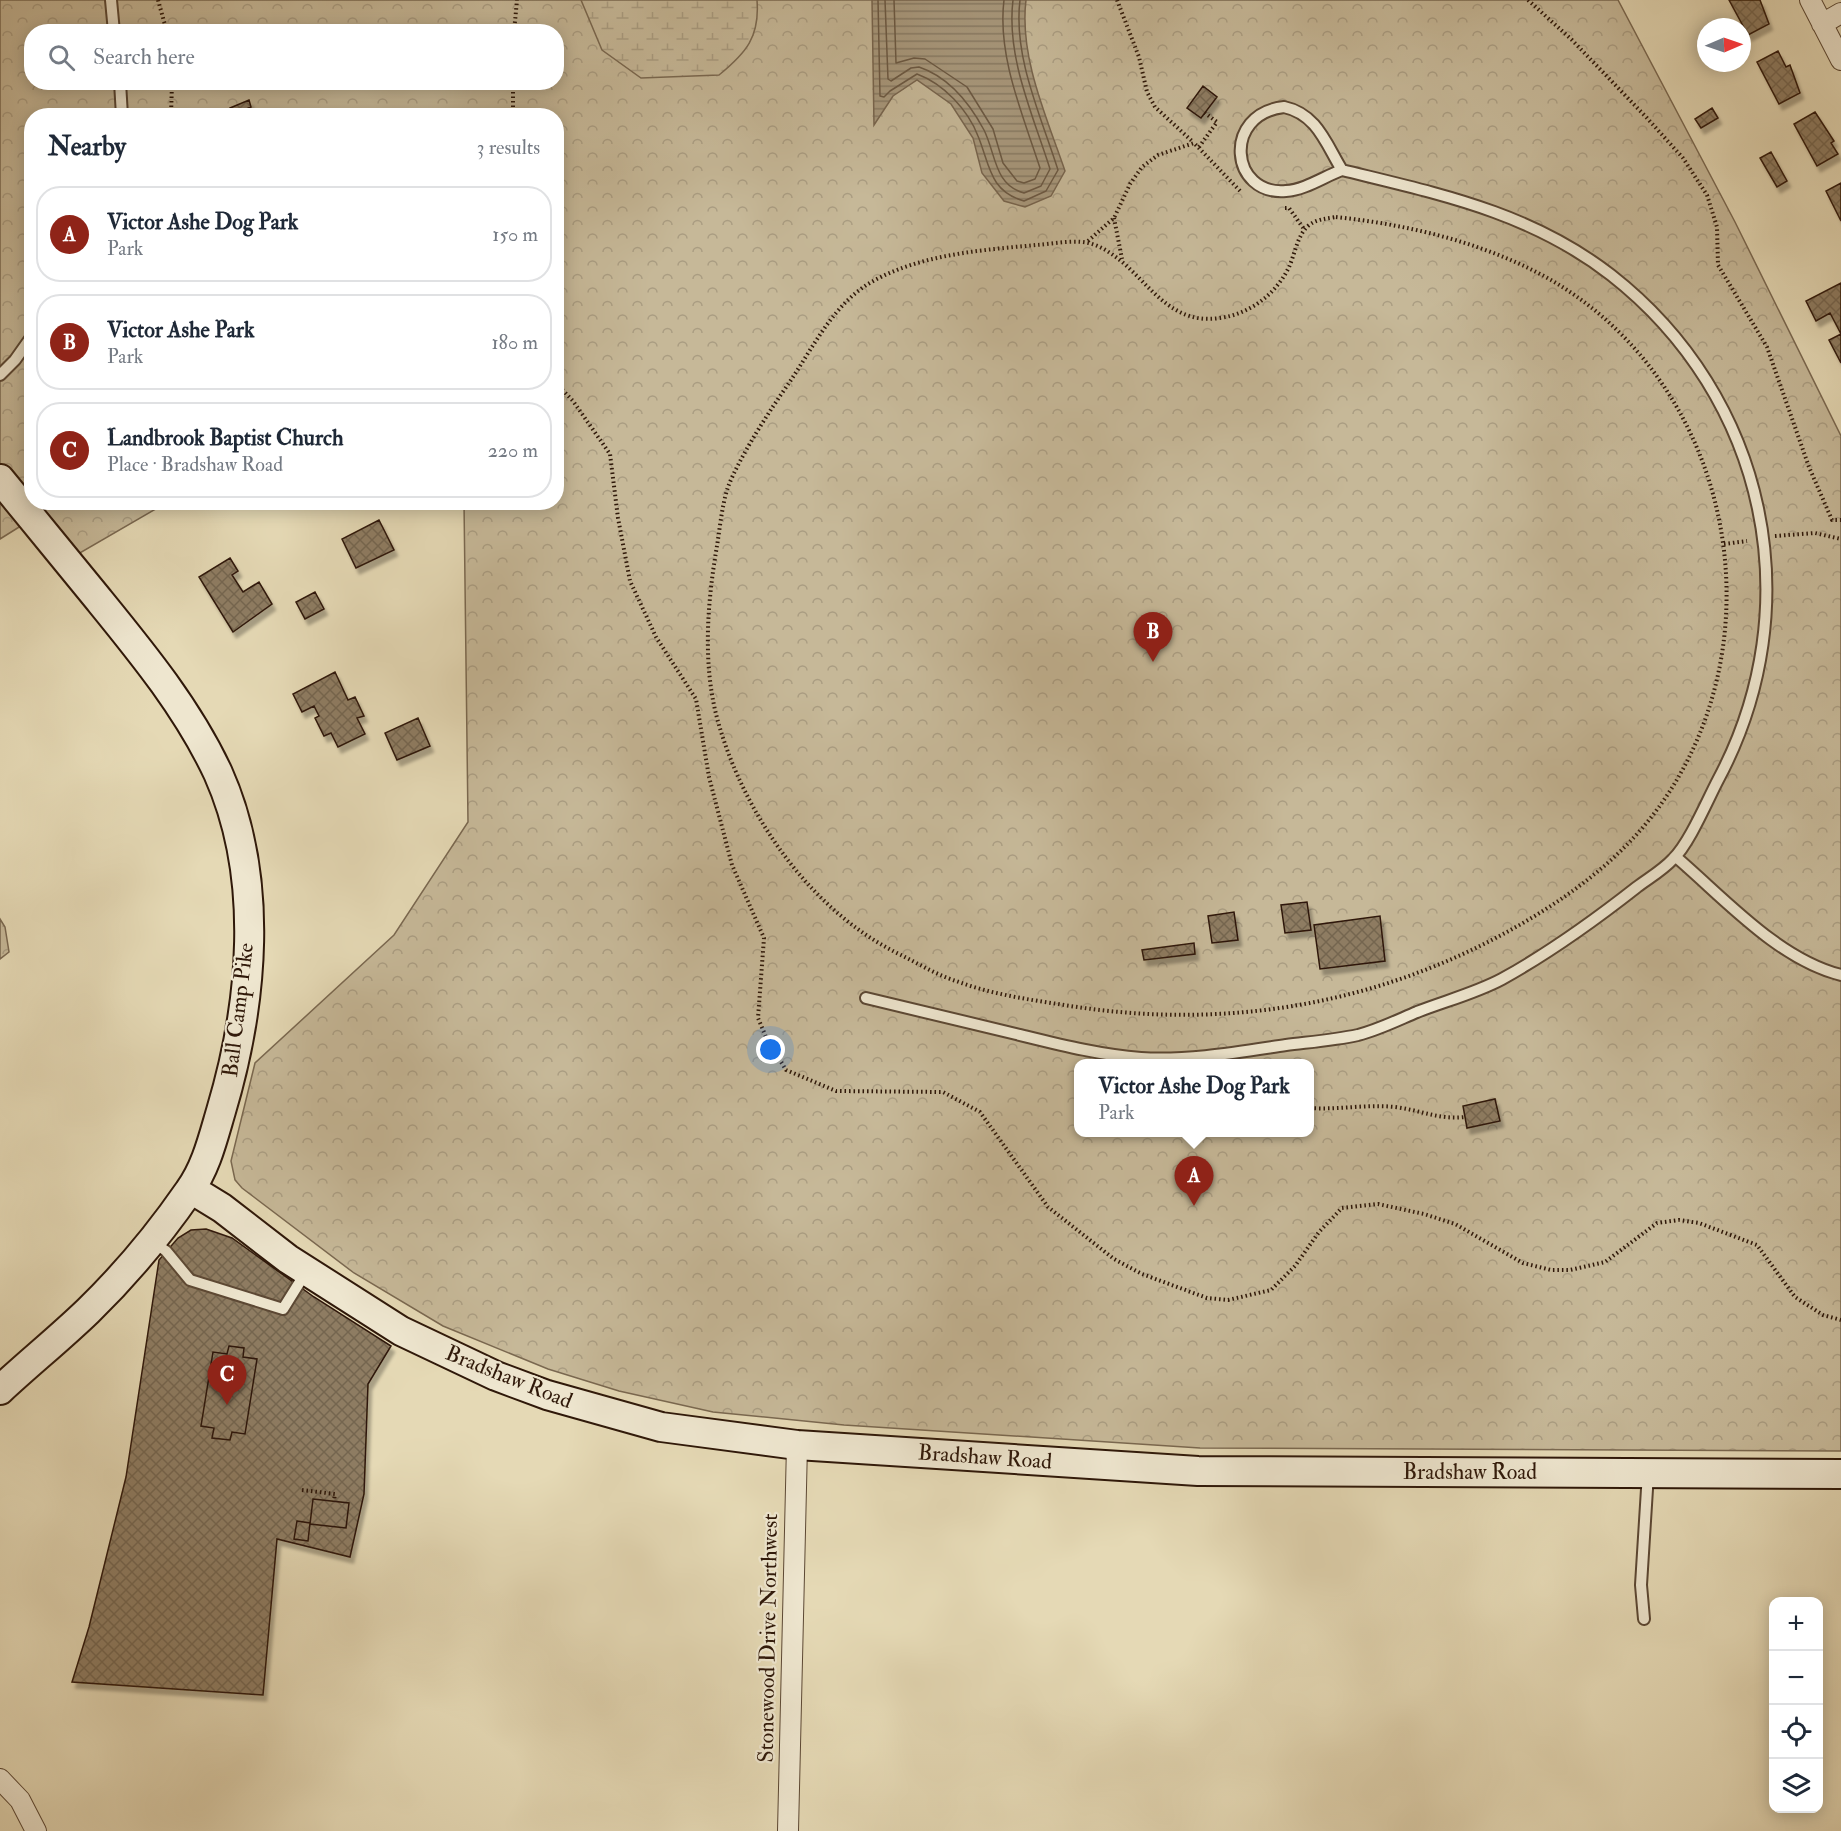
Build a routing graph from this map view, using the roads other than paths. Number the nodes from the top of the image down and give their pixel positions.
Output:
1 (111, 0) edge
2 (1810, 0) edge
3 (1841, 14) edge
4 (113, 24) edge
5 (1822, 24) junction
6 (1841, 60) edge
7 (120, 90) edge
8 (122, 108) edge
9 (1342, 170) junction
10 (24, 347) edge
11 (0, 375) edge
12 (0, 479) edge
13 (24, 508) edge
14 (25, 510) edge
15 (1676, 857) junction
16 (1841, 975) edge
17 (866, 998) dead end
18 (191, 1189) junction
19 (150, 1240) junction
20 (306, 1271) junction
21 (0, 1390) edge
22 (797, 1445) junction
23 (1648, 1473) junction
24 (1841, 1474) edge
25 (1644, 1619) dead end
26 (0, 1779) edge
27 (36, 1831) edge
28 (788, 1831) edge

1 - 4 lane
2 - 5 street
3 - 5 street
5 - 6 street
7 - 8 lane
9 - 9 lane
9 - 15 lane
10 - 11 lane
12 - 13 street, Ball Camp Pike
14 - 18 street, Ball Camp Pike
15 - 16 lane
15 - 17 lane
18 - 19 street, Ball Camp Pike
18 - 20 street, Bradshaw Road
19 - 20 lane
19 - 21 street, Ball Camp Pike
20 - 22 street, Bradshaw Road
22 - 23 street, Bradshaw Road
22 - 28 street, Stonewood Drive Northwest
23 - 24 street, Bradshaw Road
23 - 25 lane
26 - 27 street

